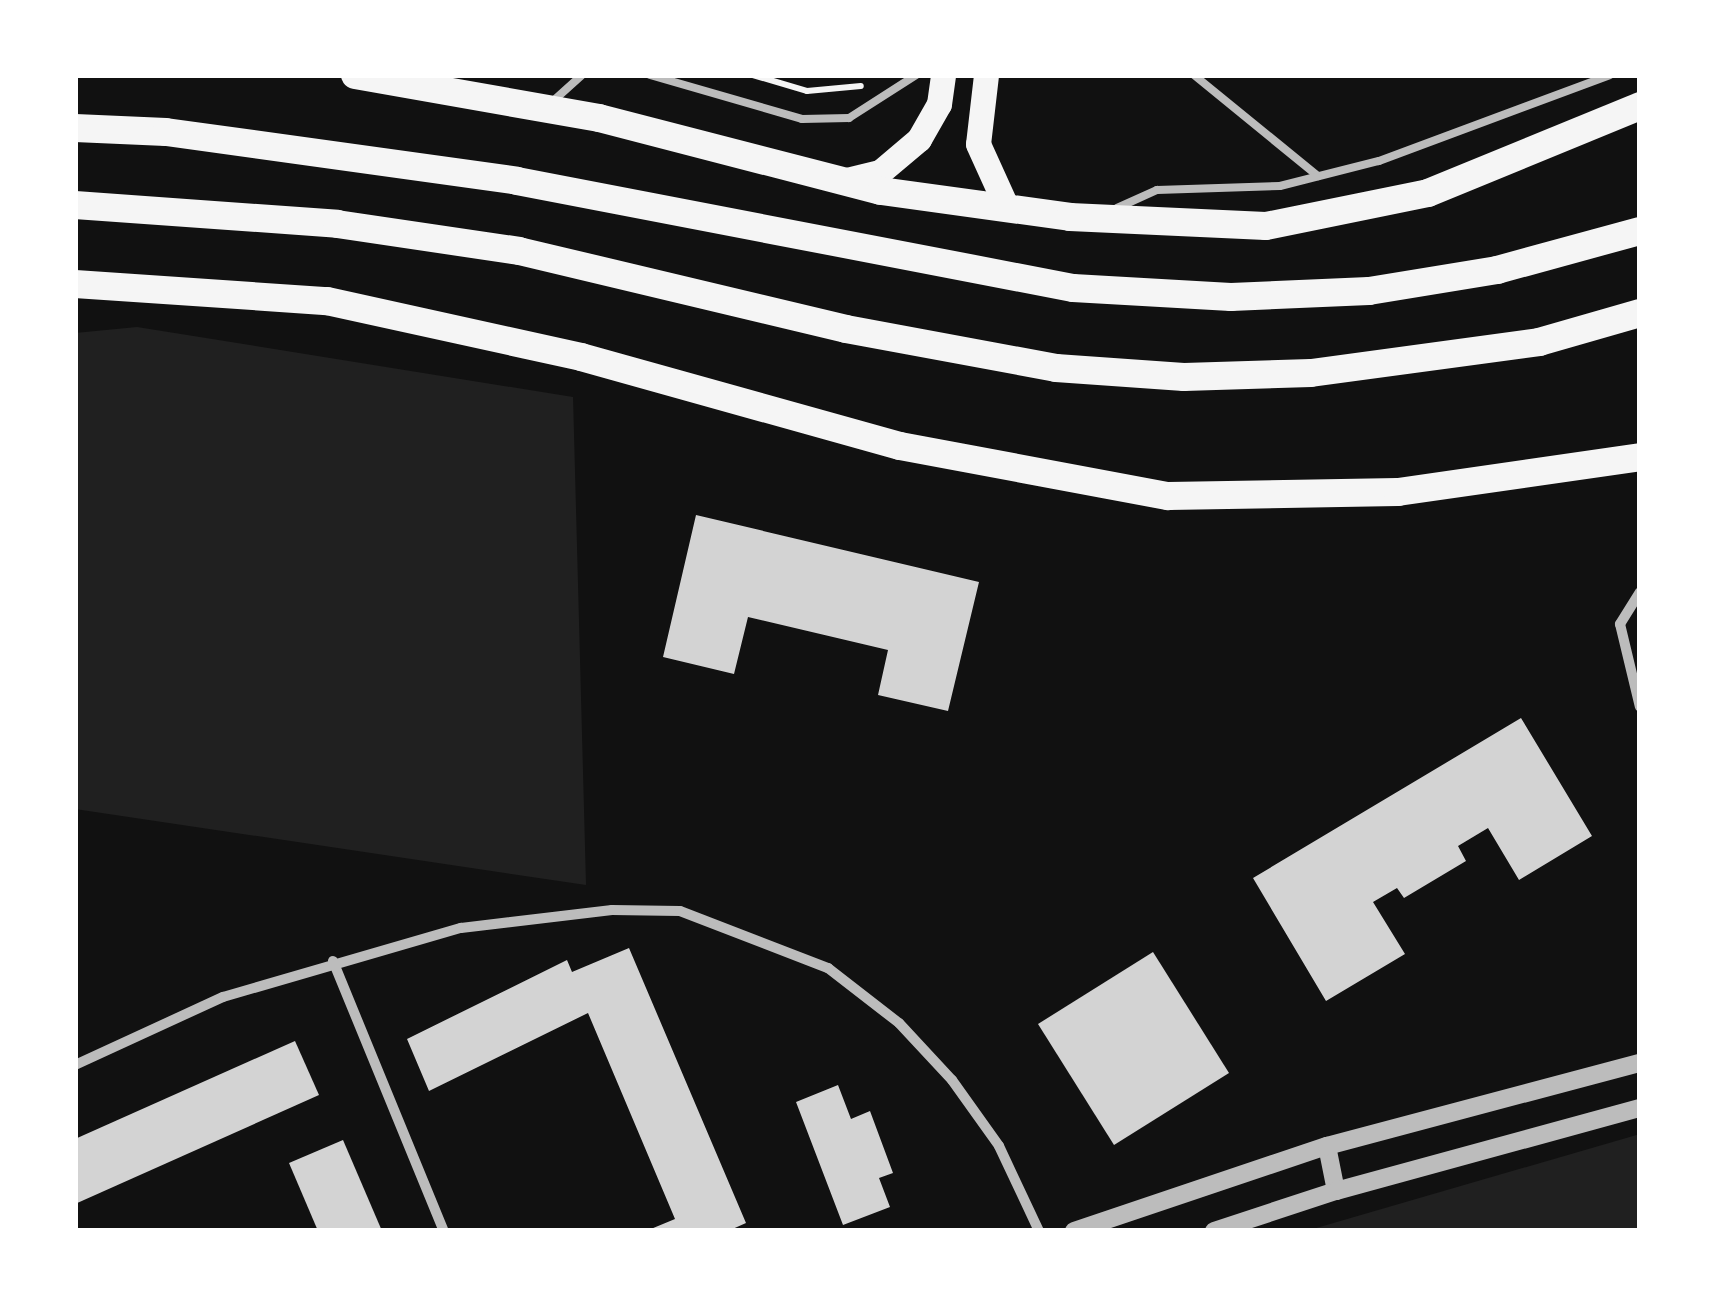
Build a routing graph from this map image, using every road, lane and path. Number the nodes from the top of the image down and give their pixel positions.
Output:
1 (355, 75) edge
2 (582, 75) edge
3 (650, 75) edge
4 (753, 75) edge
5 (916, 75) edge
6 (943, 75) edge
7 (986, 75) edge
8 (1194, 75) edge
9 (1610, 75) edge
10 (869, 81) dead end
11 (1640, 106) edge
12 (545, 108) junction
13 (1640, 118) edge
14 (75, 128) edge
15 (1589, 131) junction
16 (1318, 176) junction
17 (843, 181) junction
18 (75, 204) edge
19 (1007, 208) junction
20 (1094, 218) junction
21 (1640, 232) edge
22 (75, 284) edge
23 (1640, 313) edge
24 (1640, 457) edge
25 (1640, 592) edge
26 (1640, 707) edge
27 (333, 961) junction
28 (1640, 1063) edge
29 (75, 1065) edge
30 (1640, 1108) edge
31 (1327, 1146) junction
32 (1336, 1190) junction
33 (444, 1231) edge
34 (1038, 1231) edge
35 (1074, 1231) edge
36 (1214, 1231) edge

1 - 12 highway
2 - 12 lane
3 - 5 lane
4 - 10 path
6 - 17 main road
7 - 19 main road
8 - 16 lane
9 - 16 lane
11 - 15 highway
12 - 17 highway
13 - 15 highway
14 - 21 highway
15 - 20 highway
16 - 20 lane
17 - 19 highway
18 - 23 highway
19 - 20 highway
22 - 24 highway
25 - 26 street
27 - 29 street
27 - 33 street
27 - 34 street
28 - 31 street
30 - 32 street
31 - 32 street
31 - 35 street
32 - 36 street

